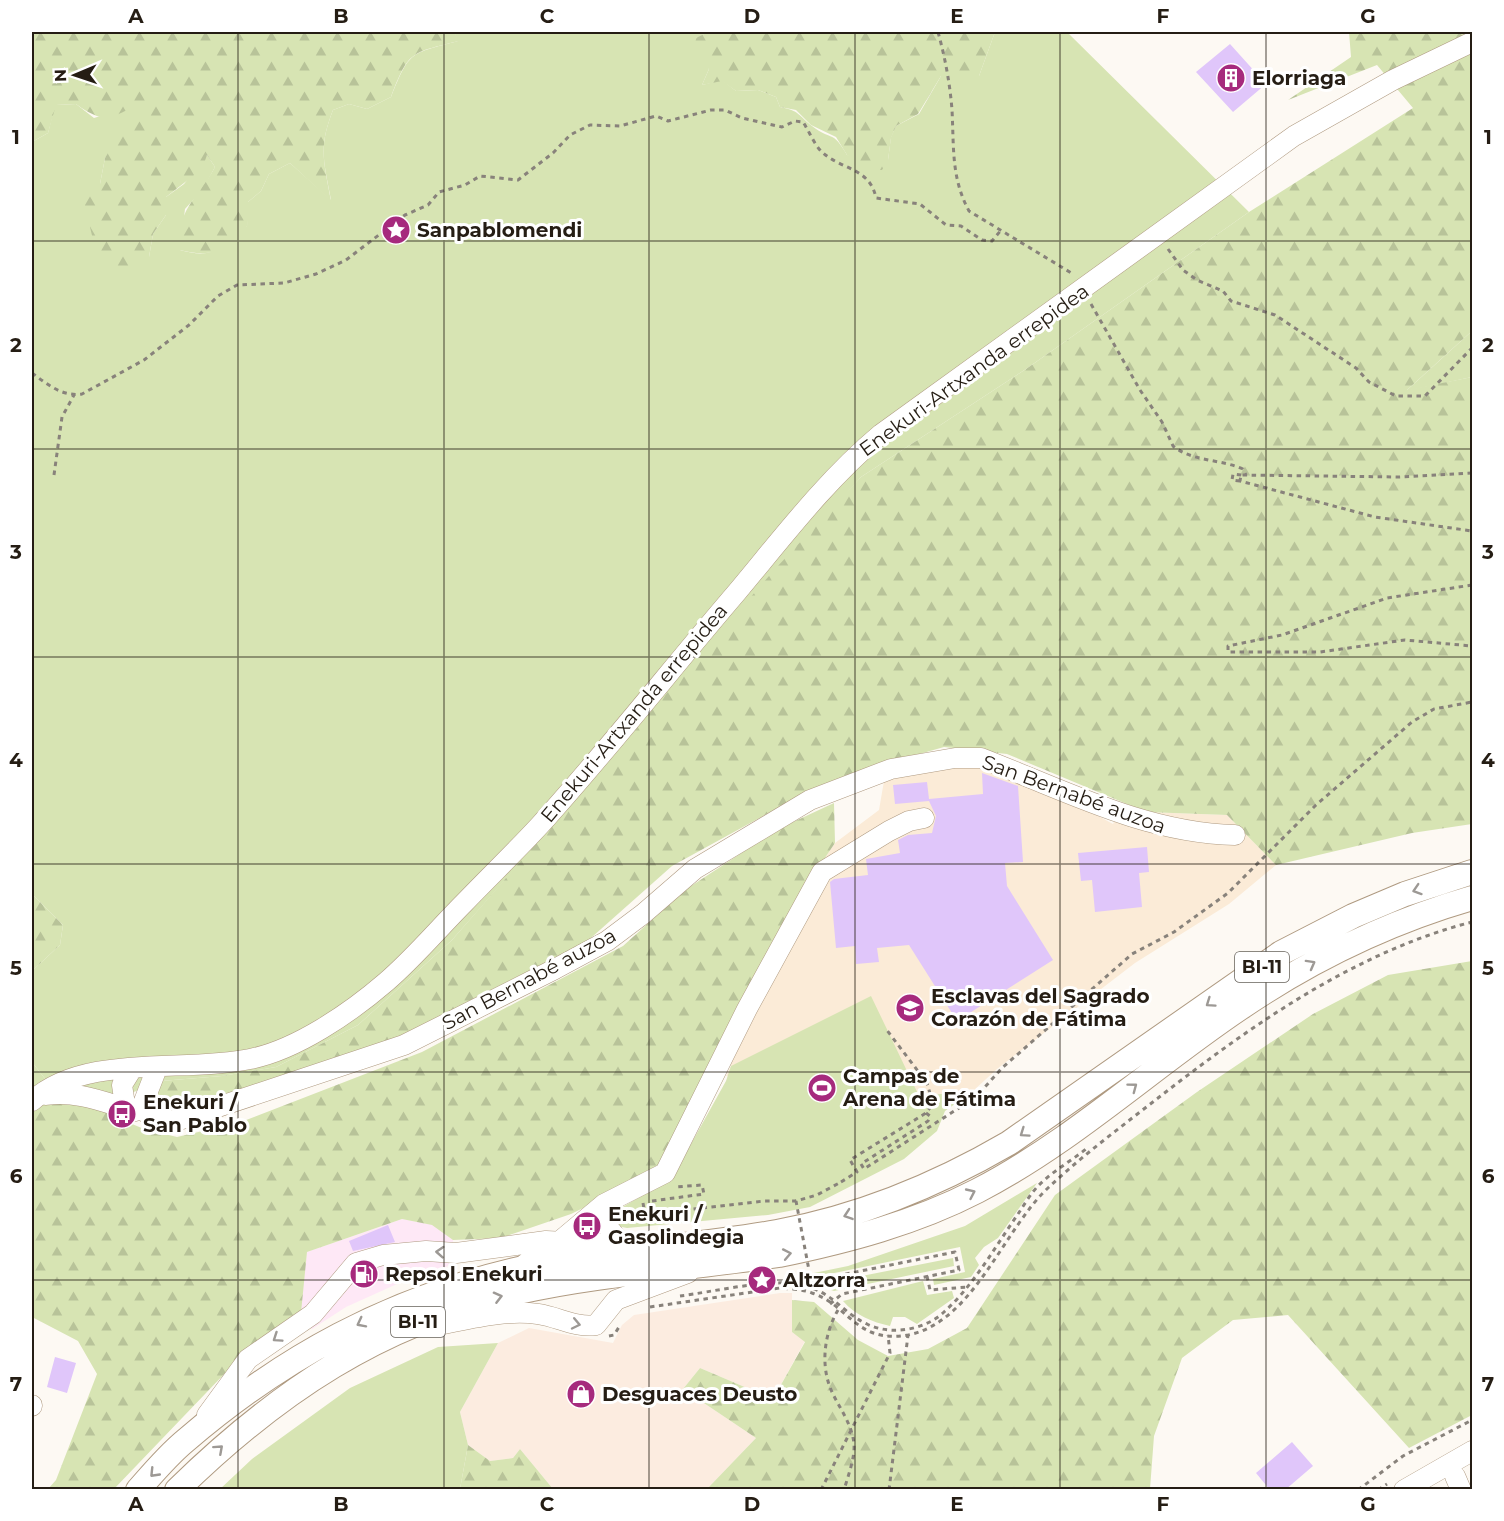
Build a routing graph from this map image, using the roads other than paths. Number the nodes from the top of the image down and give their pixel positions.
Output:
1 (1473, 42) edge
2 (924, 818) dead end
3 (1235, 835) dead end
4 (1473, 872) edge
5 (1473, 898) edge
6 (157, 1068) junction
7 (132, 1069) junction
8 (34, 1099) edge
9 (137, 1102) junction
10 (604, 1204) junction
11 (560, 1241) junction
12 (630, 1248) junction
13 (708, 1266) junction
14 (516, 1270) junction
15 (394, 1332) junction
16 (184, 1442) junction
17 (1473, 1450) edge
18 (138, 1490) edge
19 (177, 1490) edge
20 (1404, 1490) edge

1 - 6 street, Enekuri-Artxanda errepidea
2 - 10 street
3 - 9 street, San Bernabé auzoa
4 -> 12 main road, BI-11
13 -> 5 main road, BI-11
6 - 7 street, Enekuri-Artxanda errepidea
6 - 9 street
7 - 8 street, Enekuri-Artxanda errepidea
7 - 9 street
8 - 9 street, San Bernabé auzoa
10 - 11 street
10 - 12 street
11 - 12 street
11 - 14 street
11 -> 16 street
12 - 14 main road, BI-11
15 -> 13 main road, BI-11
15 -> 13 street
14 -> 16 main road, BI-11
19 -> 15 main road, BI-11
16 -> 18 main road, BI-11
17 - 20 street

